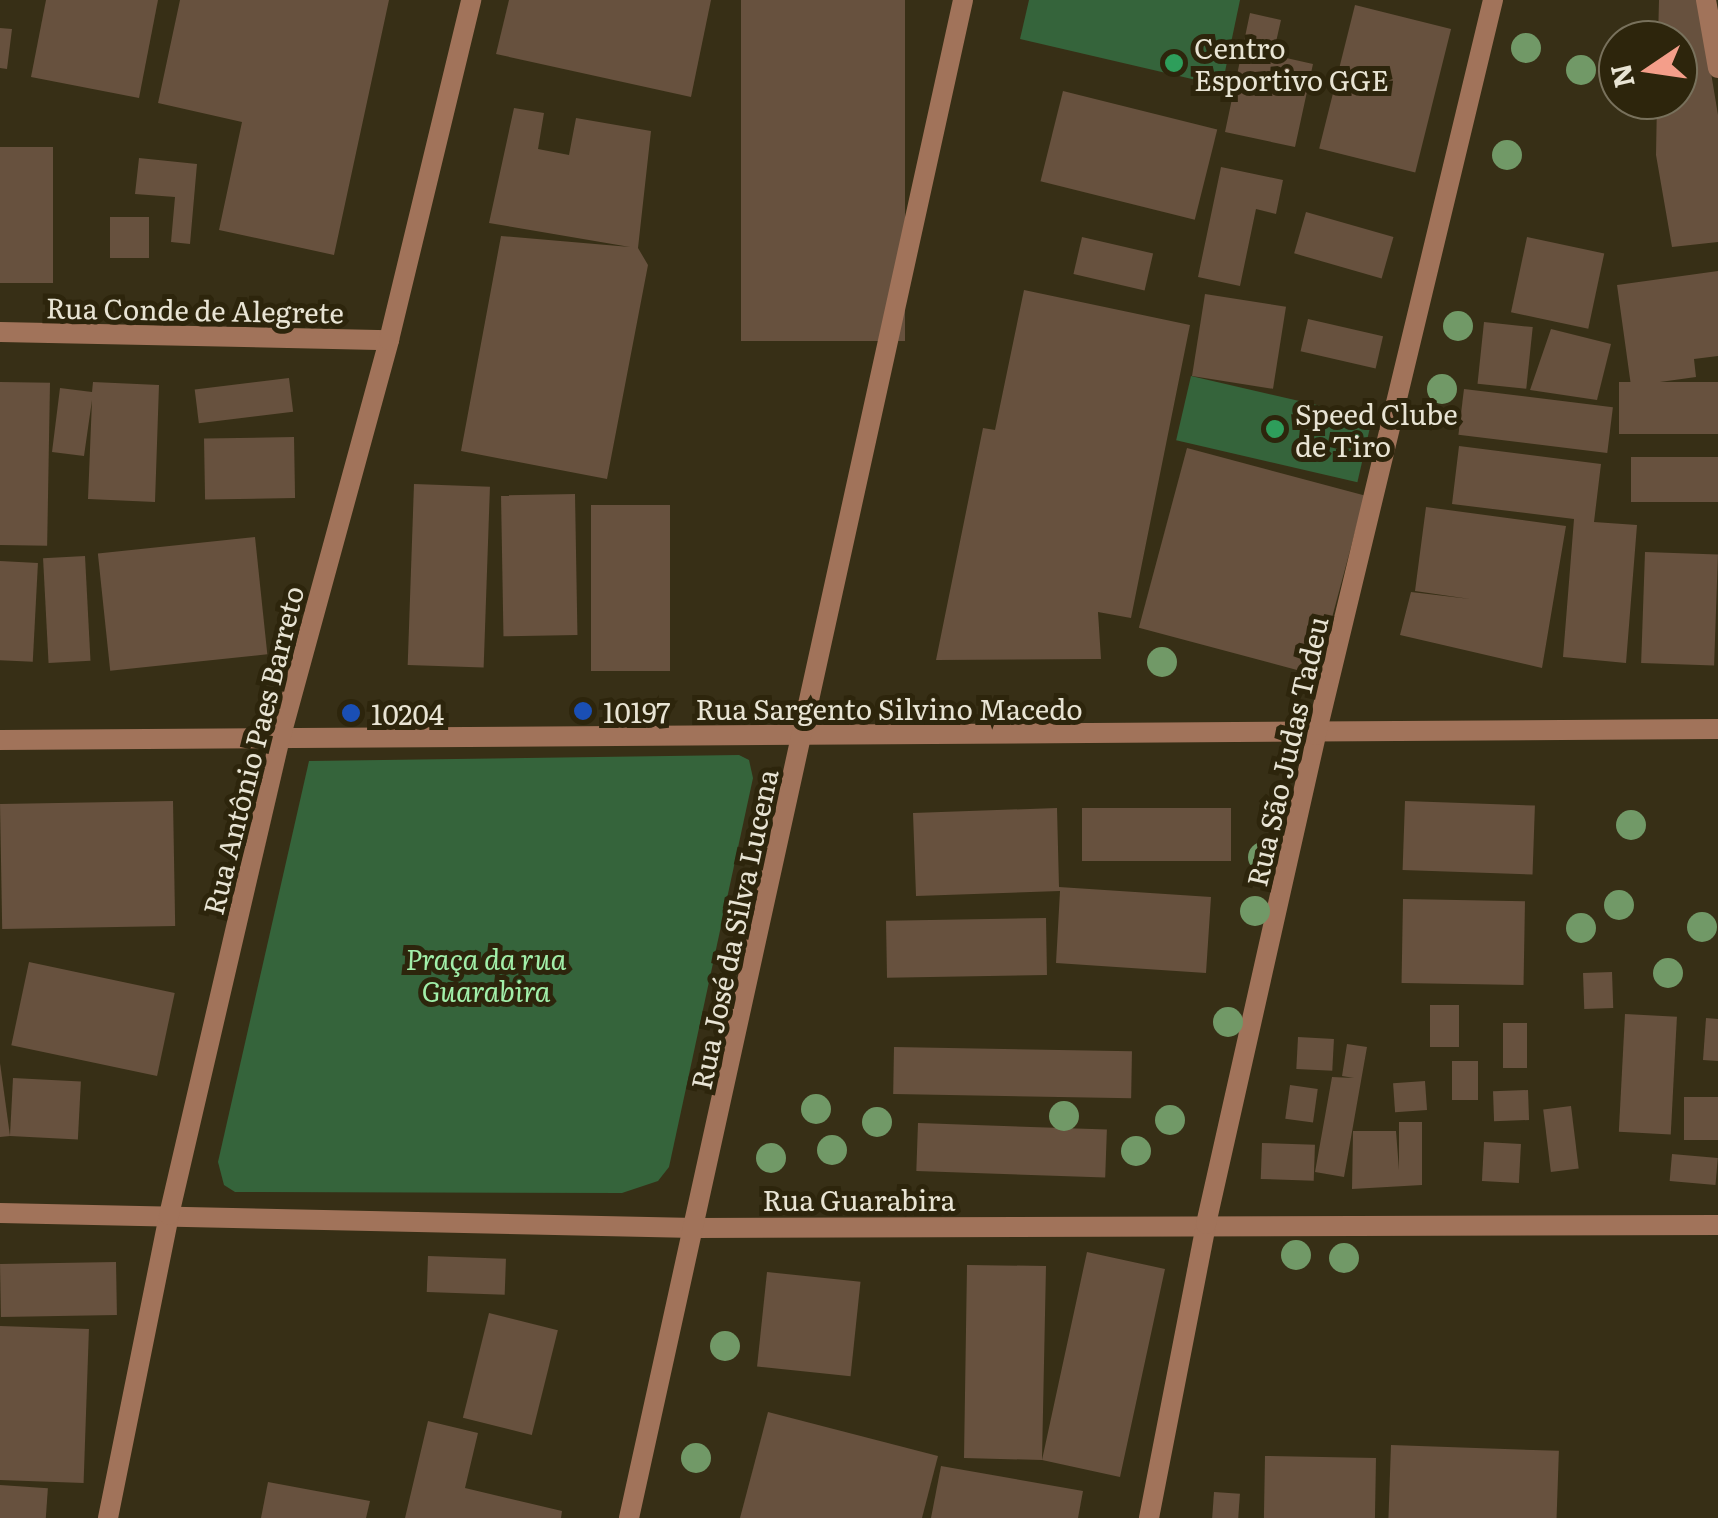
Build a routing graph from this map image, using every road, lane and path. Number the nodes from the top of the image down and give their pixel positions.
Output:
1 (471, 0) edge
2 (963, 0) edge
3 (1493, 0) edge
4 (1706, 0) edge
5 (1718, 68) edge
6 (0, 332) edge
7 (389, 340) junction
8 (1718, 729) edge
9 (804, 735) junction
10 (1316, 735) junction
11 (280, 739) junction
12 (0, 740) edge
13 (0, 1214) edge
14 (169, 1214) junction
15 (1206, 1224) junction
16 (1718, 1225) edge
17 (695, 1228) junction
18 (108, 1518) edge
19 (629, 1518) edge
20 (1148, 1518) edge

1 - 7 street, Rua Antônio Paes Barreto
2 - 9 street, Rua José da Silva Lucena
3 - 10 street, Rua São Judas Tadeu
4 - 5 street
6 - 7 street, Rua Conde de Alegrete
7 - 11 street, Rua Antônio Paes Barreto
8 - 10 street, Rua Sargento Silvino Macedo
9 - 10 street, Rua Sargento Silvino Macedo
9 - 11 street, Rua Sargento Silvino Macedo
9 - 17 street, Rua José da Silva Lucena
10 - 15 street, Rua São Judas Tadeu
11 - 12 street, Rua Sargento Silvino Macedo
11 - 14 street, Rua Antônio Paes Barreto
13 - 14 street, Rua Guarabira
14 - 17 street, Rua Guarabira
14 - 18 street, Rua Antônio Paes Barreto
15 - 16 street, Rua Guarabira
15 - 17 street, Rua Guarabira
15 - 20 street, Rua São Judas Tadeu
17 - 19 street, Rua José da Silva Lucena

